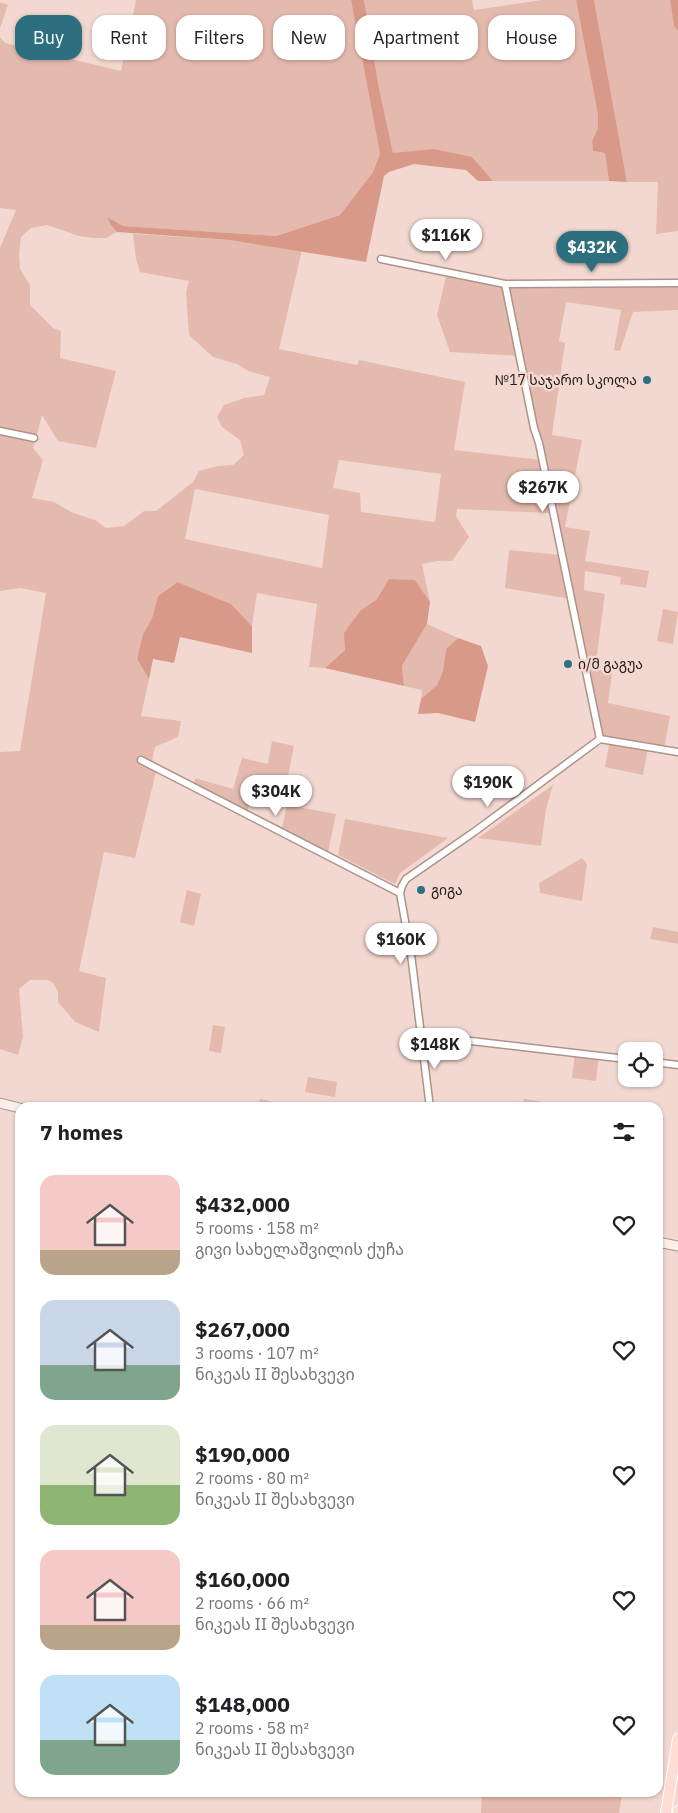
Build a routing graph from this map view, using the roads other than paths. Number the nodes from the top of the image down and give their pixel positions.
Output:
1 (381, 259) dead end
2 (678, 283) edge
3 (505, 284) junction
4 (0, 430) edge
5 (34, 438) dead end
6 (600, 738) junction
7 (678, 752) edge
8 (142, 760) dead end
9 (400, 893) junction
10 (420, 1035) junction
11 (618, 1058) edge
12 (663, 1063) edge
13 (678, 1065) edge
14 (429, 1102) edge
15 (0, 1104) edge
16 (15, 1107) edge
17 (663, 1243) edge
18 (678, 1246) edge
19 (678, 1739) edge
20 (666, 1813) edge

1 - 3 street
2 - 3 street
3 - 6 street
4 - 5 street
6 - 7 street
6 - 9 street
8 - 9 street
9 - 10 street
10 - 11 street
10 - 14 street
12 - 13 street
15 - 16 main road
17 - 18 main road
19 - 20 main road

